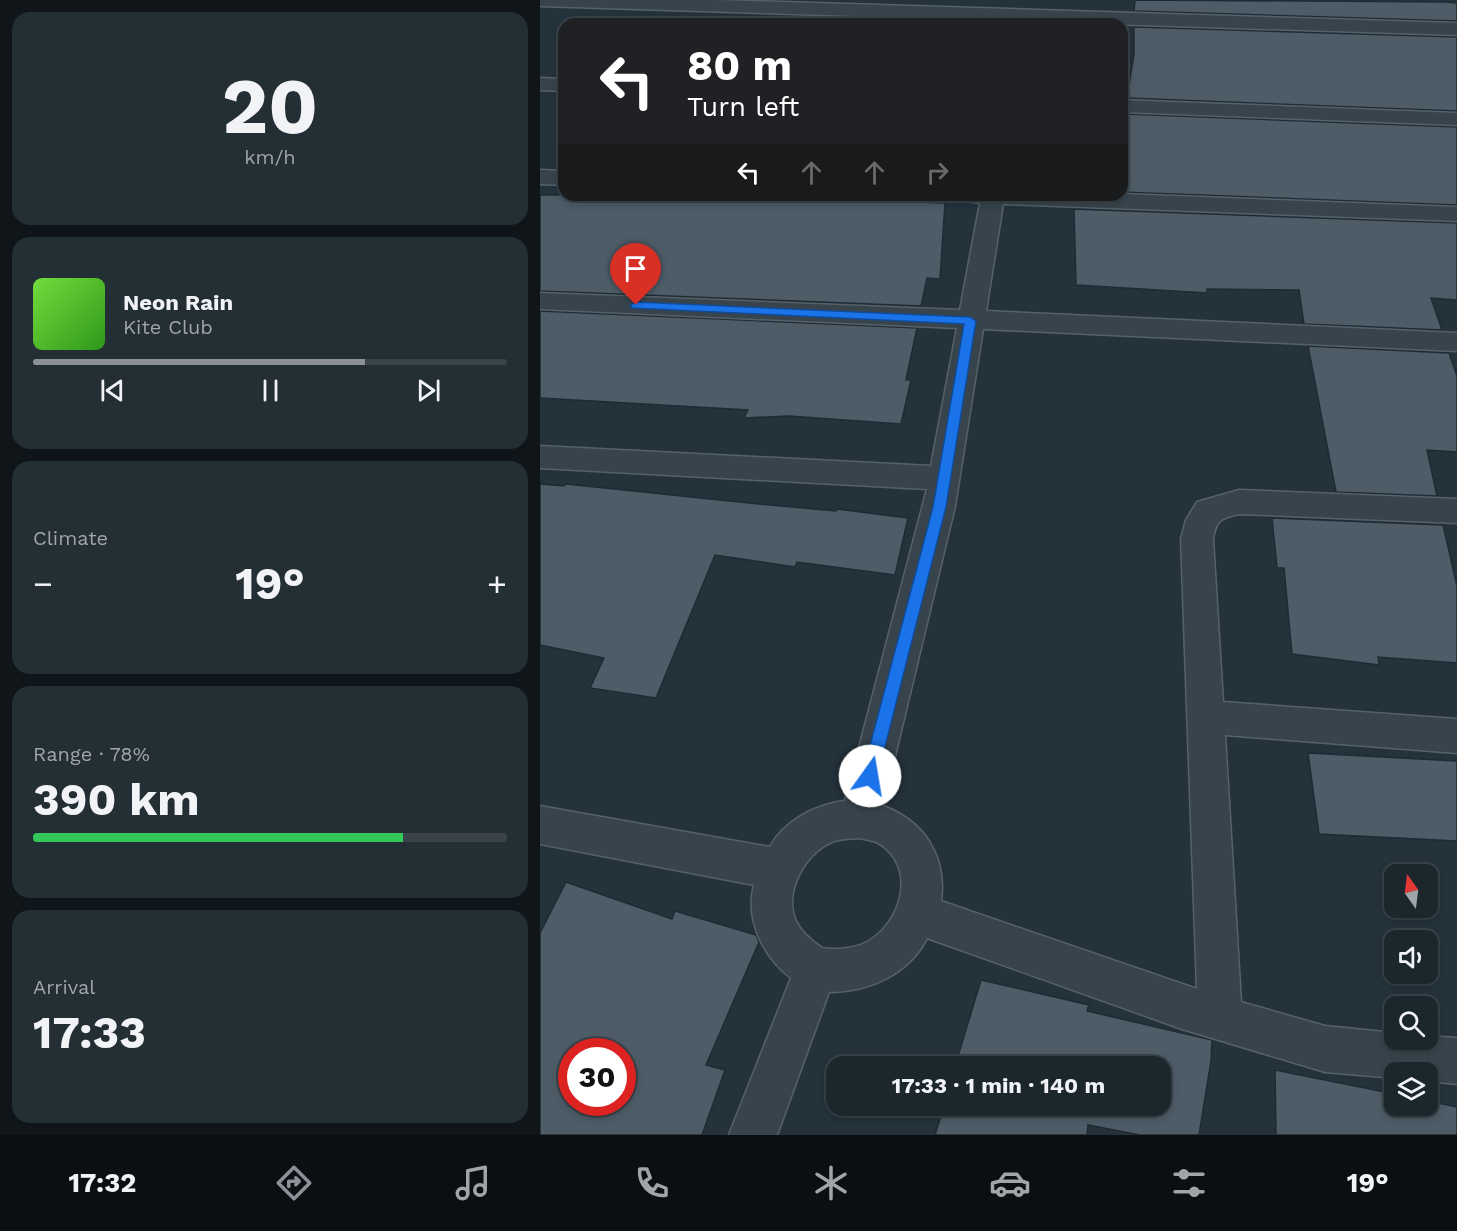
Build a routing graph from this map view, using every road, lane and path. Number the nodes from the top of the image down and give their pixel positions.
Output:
1 (540, 0) edge
2 (988, 18) edge
3 (1128, 22) edge
4 (1457, 29) edge
5 (540, 84) edge
6 (558, 85) edge
7 (1128, 106) edge
8 (1457, 119) edge
9 (540, 177) edge
10 (558, 178) edge
11 (983, 201) edge
12 (1128, 201) edge
13 (1457, 214) edge
14 (540, 301) edge
15 (970, 321) junction
16 (1457, 342) edge
17 (540, 457) edge
18 (944, 478) junction
19 (1457, 511) edge
20 (1206, 717) junction
21 (1457, 736) edge
22 (860, 819) junction
23 (540, 825) edge
24 (778, 869) junction
25 (919, 914) junction
26 (816, 969) junction
27 (1220, 1018) junction
28 (1457, 1061) edge
29 (753, 1135) edge

1 - 2 street
3 - 4 street
5 - 6 street
7 - 8 street
9 - 10 street
11 - 15 street
12 - 13 street
14 - 15 street
15 - 16 street
15 - 18 street
17 - 18 street
18 - 22 street
19 - 20 street
20 - 21 street
20 - 27 street
22 - 24 street
22 - 25 street
23 - 24 street
24 - 26 street
25 - 26 street
25 - 27 street
26 - 29 street
27 - 28 street

